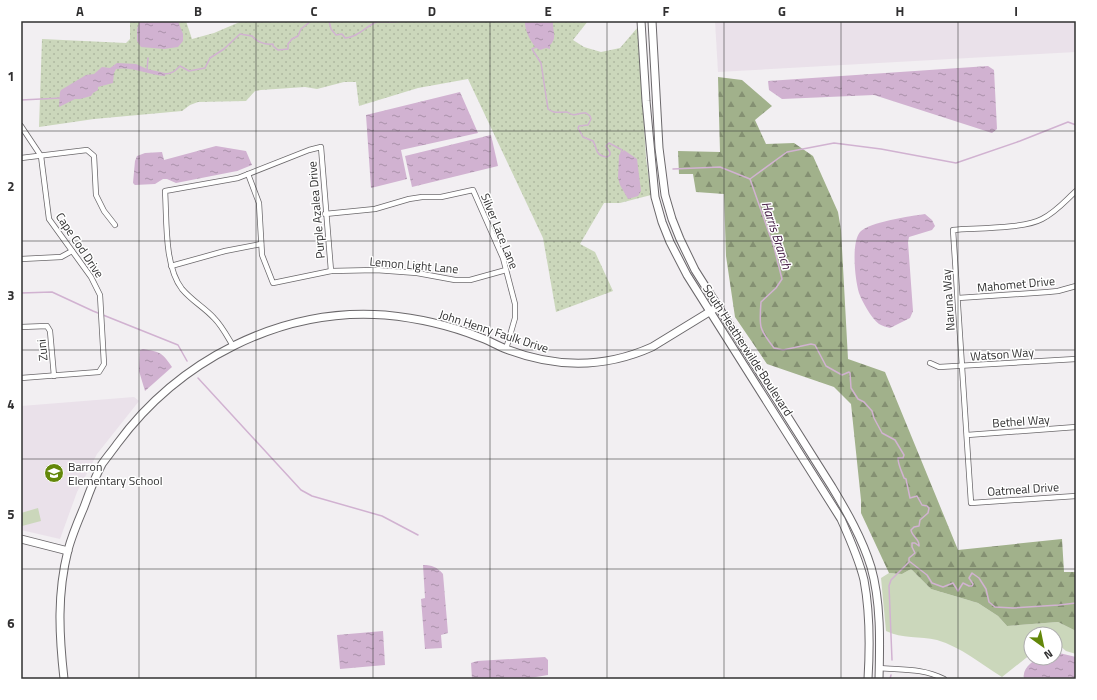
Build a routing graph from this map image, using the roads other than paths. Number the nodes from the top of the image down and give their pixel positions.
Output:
1 (641, 21) edge
2 (652, 21) edge
3 (646, 101) junction
4 (657, 101) junction
5 (21, 126) edge
6 (41, 156) junction
7 (21, 158) edge
8 (248, 174) junction
9 (1076, 191) edge
10 (326, 214) junction
11 (115, 225) dead end
12 (261, 244) junction
13 (72, 251) junction
14 (21, 259) edge
15 (171, 266) junction
16 (506, 270) junction
17 (331, 271) junction
18 (1076, 286) edge
19 (958, 298) junction
20 (719, 306) junction
21 (710, 312) junction
22 (21, 327) edge
23 (233, 346) junction
24 (506, 349) junction
25 (1076, 359) edge
26 (930, 363) dead end
27 (962, 366) junction
28 (54, 376) junction
29 (21, 378) edge
30 (1076, 427) edge
31 (967, 435) junction
32 (832, 487) junction
33 (825, 492) junction
34 (1076, 496) edge
35 (971, 503) joint
36 (21, 539) edge
37 (68, 551) junction
38 (879, 668) junction
39 (938, 678) edge
40 (64, 679) edge
41 (868, 679) edge
42 (879, 679) edge
43 (944, 679) edge

1 - 3 main road, South Heatherwilde Boulevard
2 - 4 main road, South Heatherwilde Boulevard
3 - 4 main road
3 - 21 main road, South Heatherwilde Boulevard
4 - 20 main road, South Heatherwilde Boulevard
5 - 6 street, Cape Cod Drive
6 - 7 street
6 - 11 street
6 - 13 street, Cape Cod Drive
8 - 10 street, Purple Azalea Drive
8 - 12 street
8 - 15 street
9 - 19 street, Naruna Way
10 - 16 street, Silver Lace Lane
10 - 17 street, Purple Azalea Drive
12 - 15 street
12 - 17 street, Lemon Light Lane
13 - 14 street
13 - 28 street, Cape Cod Drive
15 - 23 street
16 - 17 street, Lemon Light Lane
16 - 24 street, Silver Lace Lane
18 - 19 street, Mahomet Drive
19 - 27 street, Naruna Way
20 - 21 main road, John Henry Faulk Drive
20 - 32 main road, South Heatherwilde Boulevard
21 - 24 main road, John Henry Faulk Drive
21 - 33 main road, South Heatherwilde Boulevard
22 - 28 street, Zuni
23 - 24 main road, John Henry Faulk Drive
23 - 37 main road, John Henry Faulk Drive
25 - 27 street, Watson Way
26 - 27 street, Watson Way
27 - 31 street, Naruna Way
28 - 29 street, Cape Cod Drive
30 - 31 street, Bethel Way
31 - 35 street, Naruna Way
32 - 33 main road
32 - 38 main road, South Heatherwilde Boulevard
33 - 41 main road, South Heatherwilde Boulevard
34 - 35 street, Oatmeal Drive
36 - 37 main road
37 - 40 main road, John Henry Faulk Drive
38 - 39 street
38 - 42 main road, South Heatherwilde Boulevard
39 - 43 street

